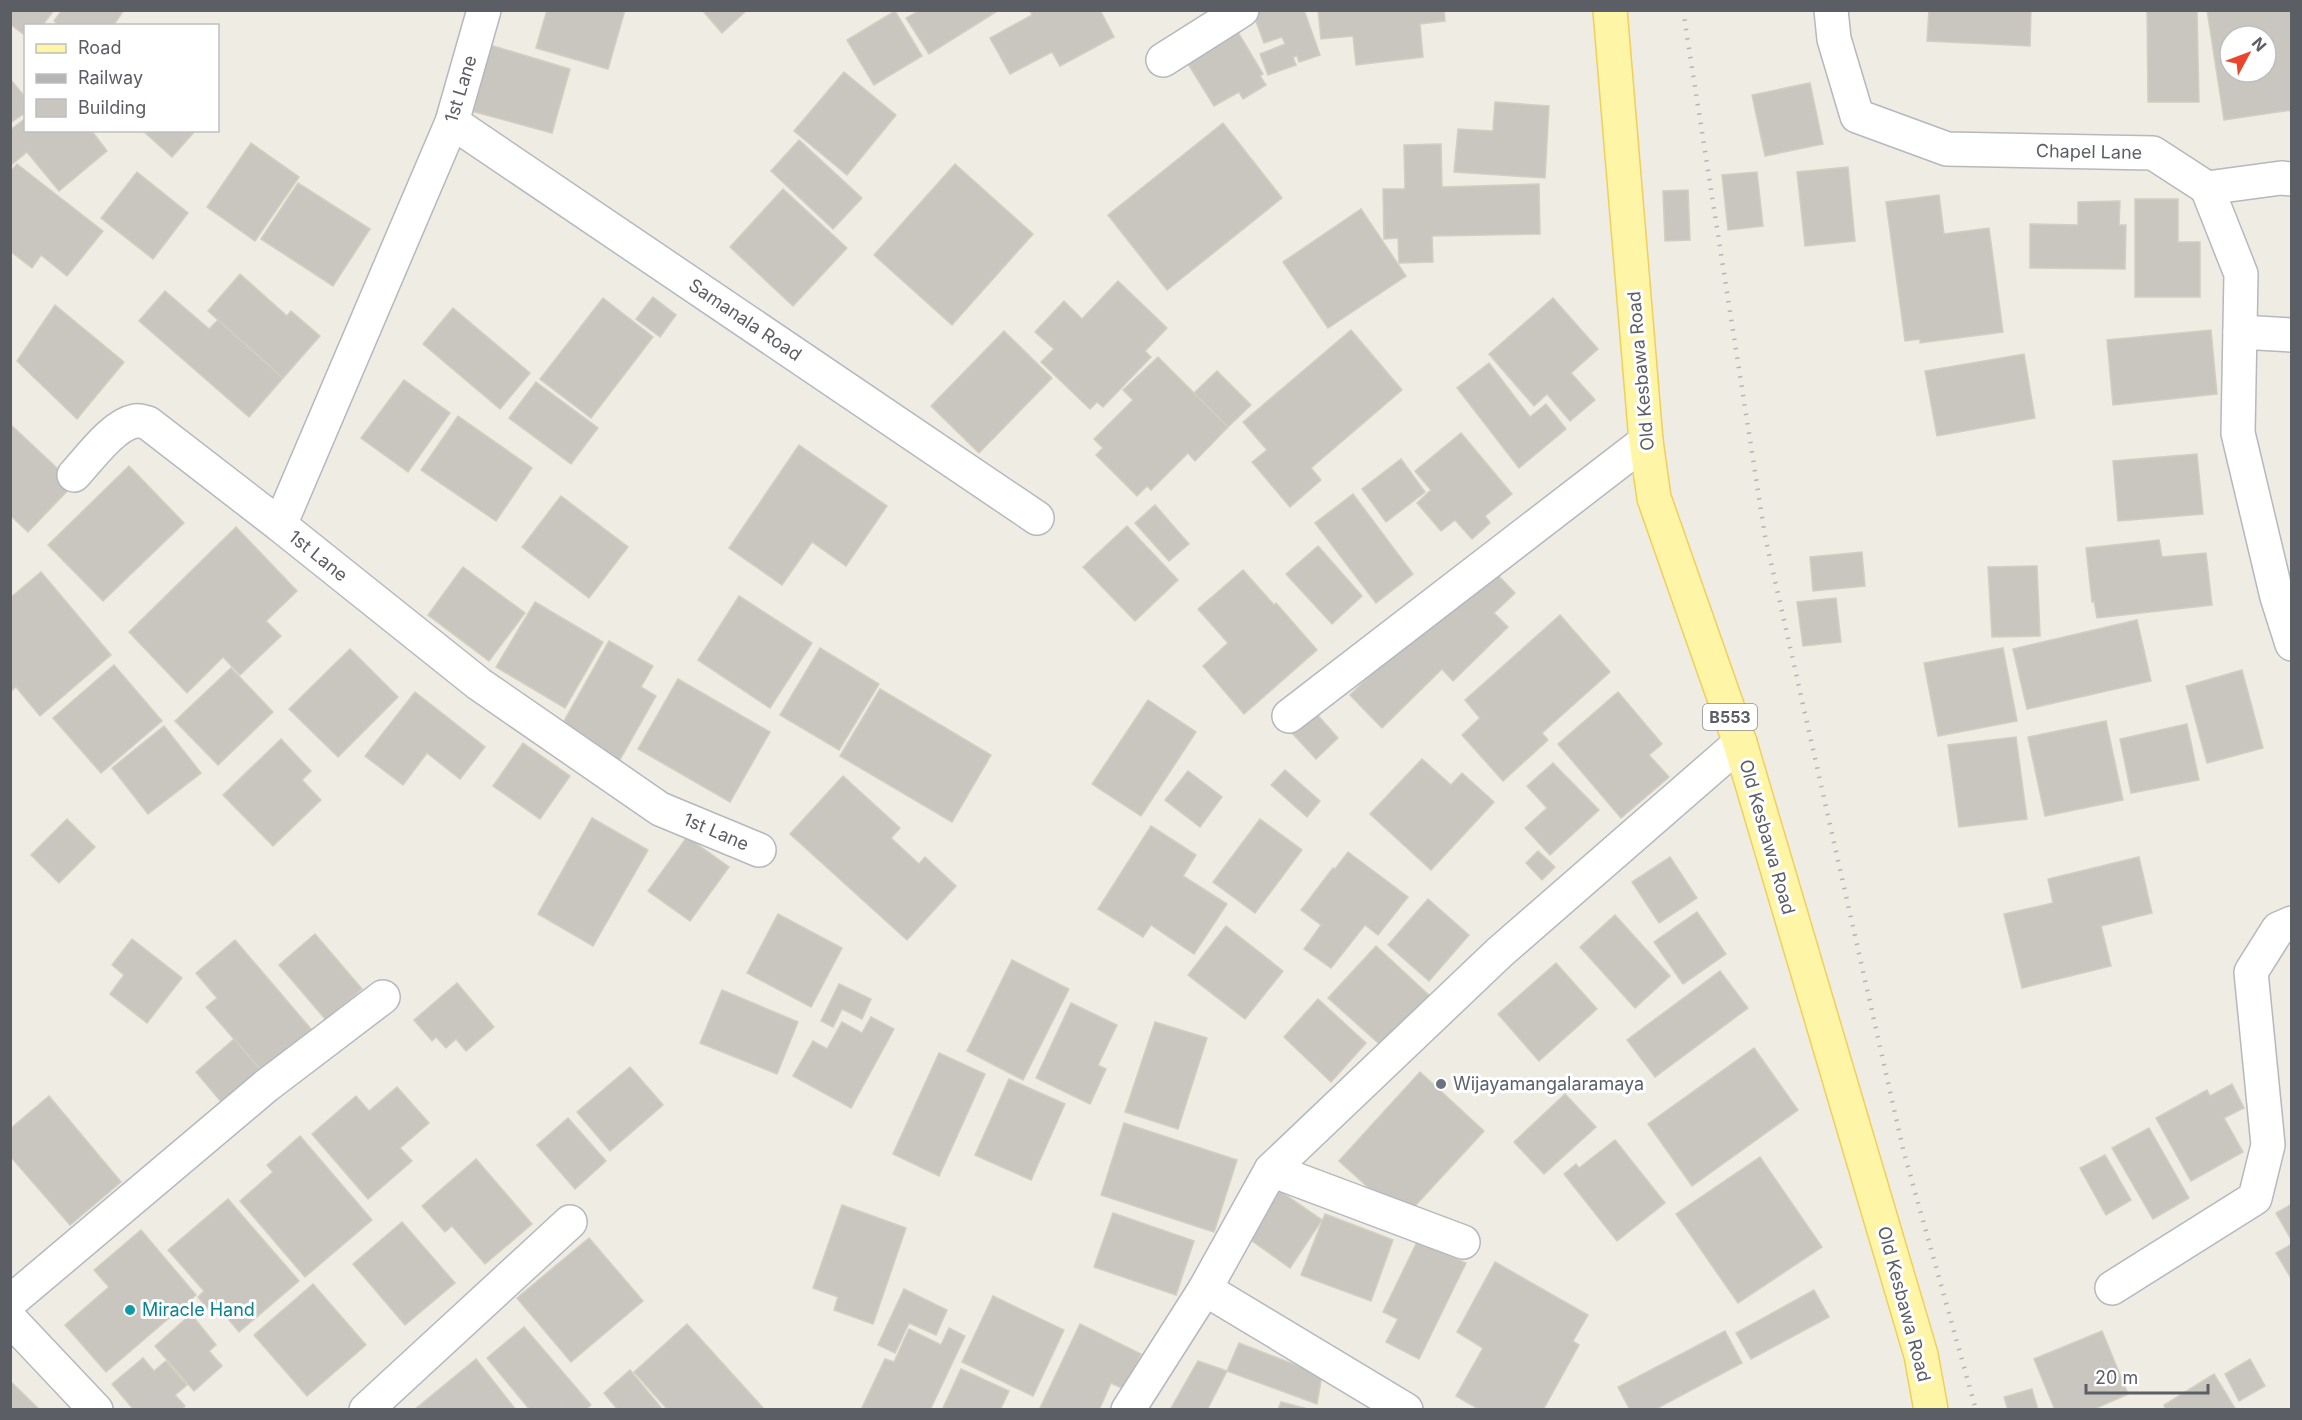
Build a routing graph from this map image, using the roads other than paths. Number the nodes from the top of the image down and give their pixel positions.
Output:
1 (484, 10) edge
2 (1242, 10) edge
3 (1610, 10) edge
4 (1831, 10) edge
5 (1163, 60) dead end
6 (452, 122) junction
7 (2292, 179) edge
8 (2207, 188) junction
9 (2240, 332) junction
10 (2292, 335) edge
11 (1646, 441) junction
12 (74, 475) dead end
13 (1037, 518) dead end
14 (280, 525) junction
15 (2292, 644) edge
16 (1289, 716) dead end
17 (1740, 743) junction
18 (759, 850) dead end
19 (2292, 923) edge
20 (383, 997) dead end
21 (1271, 1170) junction
22 (570, 1222) dead end
23 (1463, 1242) dead end
24 (2112, 1288) dead end
25 (1205, 1289) junction
26 (10, 1302) edge
27 (10, 1319) edge
28 (96, 1410) edge
29 (366, 1410) edge
30 (1128, 1410) edge
31 (1406, 1410) edge
32 (1931, 1410) edge

1 - 6 street, 1st Lane
2 - 5 street
3 - 11 main road, Old Kesbawa Road / B553
4 - 8 street, Chapel Lane
6 - 13 street, Samanala Road
6 - 14 street, 1st Lane
7 - 8 street
8 - 9 street
9 - 10 street
9 - 15 street
11 - 16 street
11 - 17 main road, Old Kesbawa Road / B553
12 - 14 street
14 - 18 street, 1st Lane
17 - 21 street
17 - 32 main road, Old Kesbawa Road / B553
19 - 24 street
20 - 26 street
21 - 23 street
21 - 25 street
22 - 29 street
25 - 30 street
25 - 31 street
27 - 28 street

